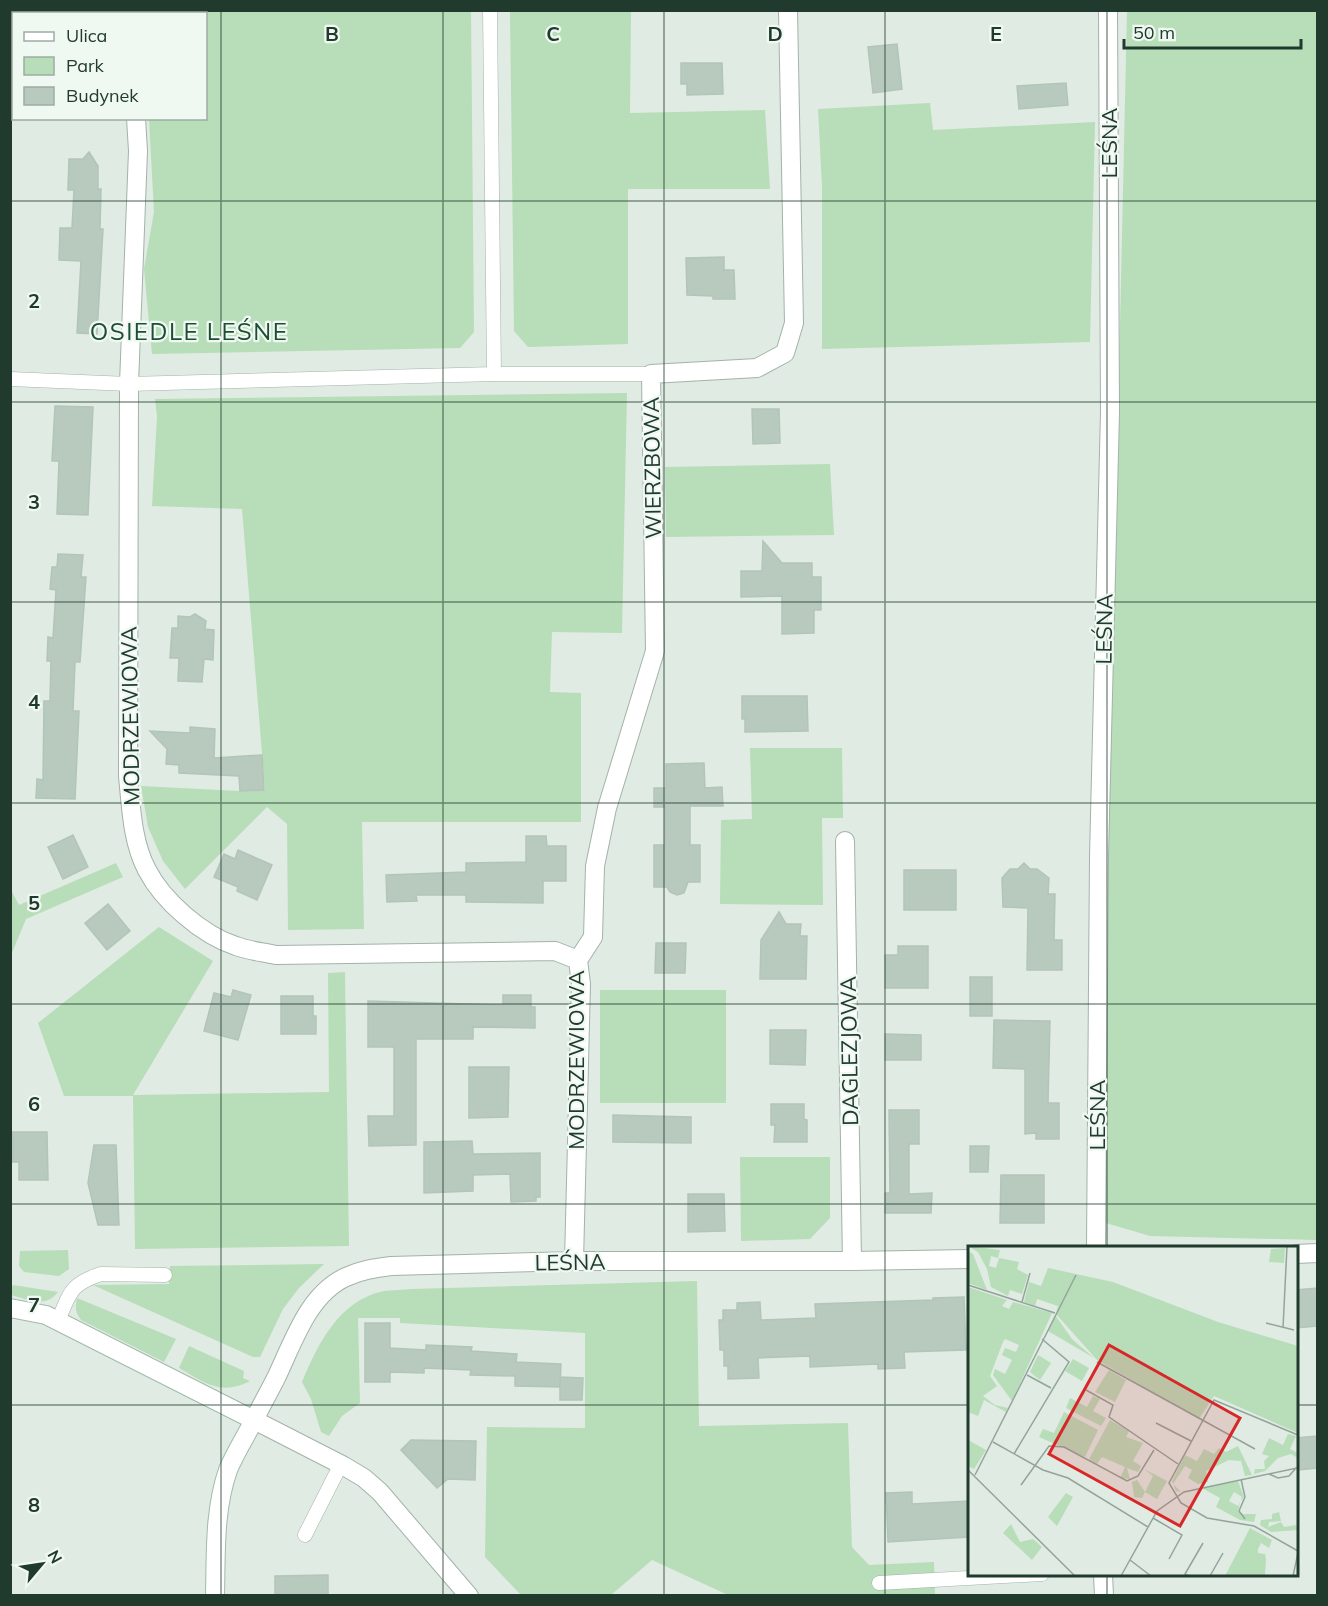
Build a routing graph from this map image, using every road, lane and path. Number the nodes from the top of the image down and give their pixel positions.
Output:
1 (490, 10) edge
2 (788, 10) edge
3 (1108, 10) edge
4 (136, 120) edge
5 (494, 374) junction
6 (651, 374) junction
7 (10, 379) edge
8 (129, 384) junction
9 (845, 841) dead end
10 (578, 960) junction
11 (1096, 1246) edge
12 (1317, 1253) edge
13 (1298, 1254) edge
14 (968, 1259) edge
15 (574, 1261) junction
16 (852, 1261) junction
17 (165, 1275) dead end
18 (10, 1308) edge
19 (58, 1321) junction
20 (254, 1420) junction
21 (341, 1464) junction
22 (305, 1535) dead end
23 (1022, 1576) edge
24 (1103, 1576) edge
25 (879, 1583) dead end
26 (215, 1596) edge
27 (469, 1596) edge
28 (1104, 1596) edge

1 - 5 lane
2 - 6 street, WIERZBOWA
3 - 11 street, LEŚNA
4 - 8 street, MODRZEWIOWA
5 - 6 lane
5 - 8 lane
6 - 10 street, WIERZBOWA
7 - 8 lane
8 - 10 street, MODRZEWIOWA
9 - 16 street, DAGLEZJOWA
10 - 15 street, MODRZEWIOWA
12 - 13 street
14 - 16 street, LEŚNA
15 - 16 street, LEŚNA
15 - 20 street, LEŚNA
17 - 19 lane
18 - 19 street
19 - 20 street
20 - 21 street
20 - 26 street, LEŚNA
21 - 22 lane
21 - 27 street
23 - 25 lane
24 - 28 street

